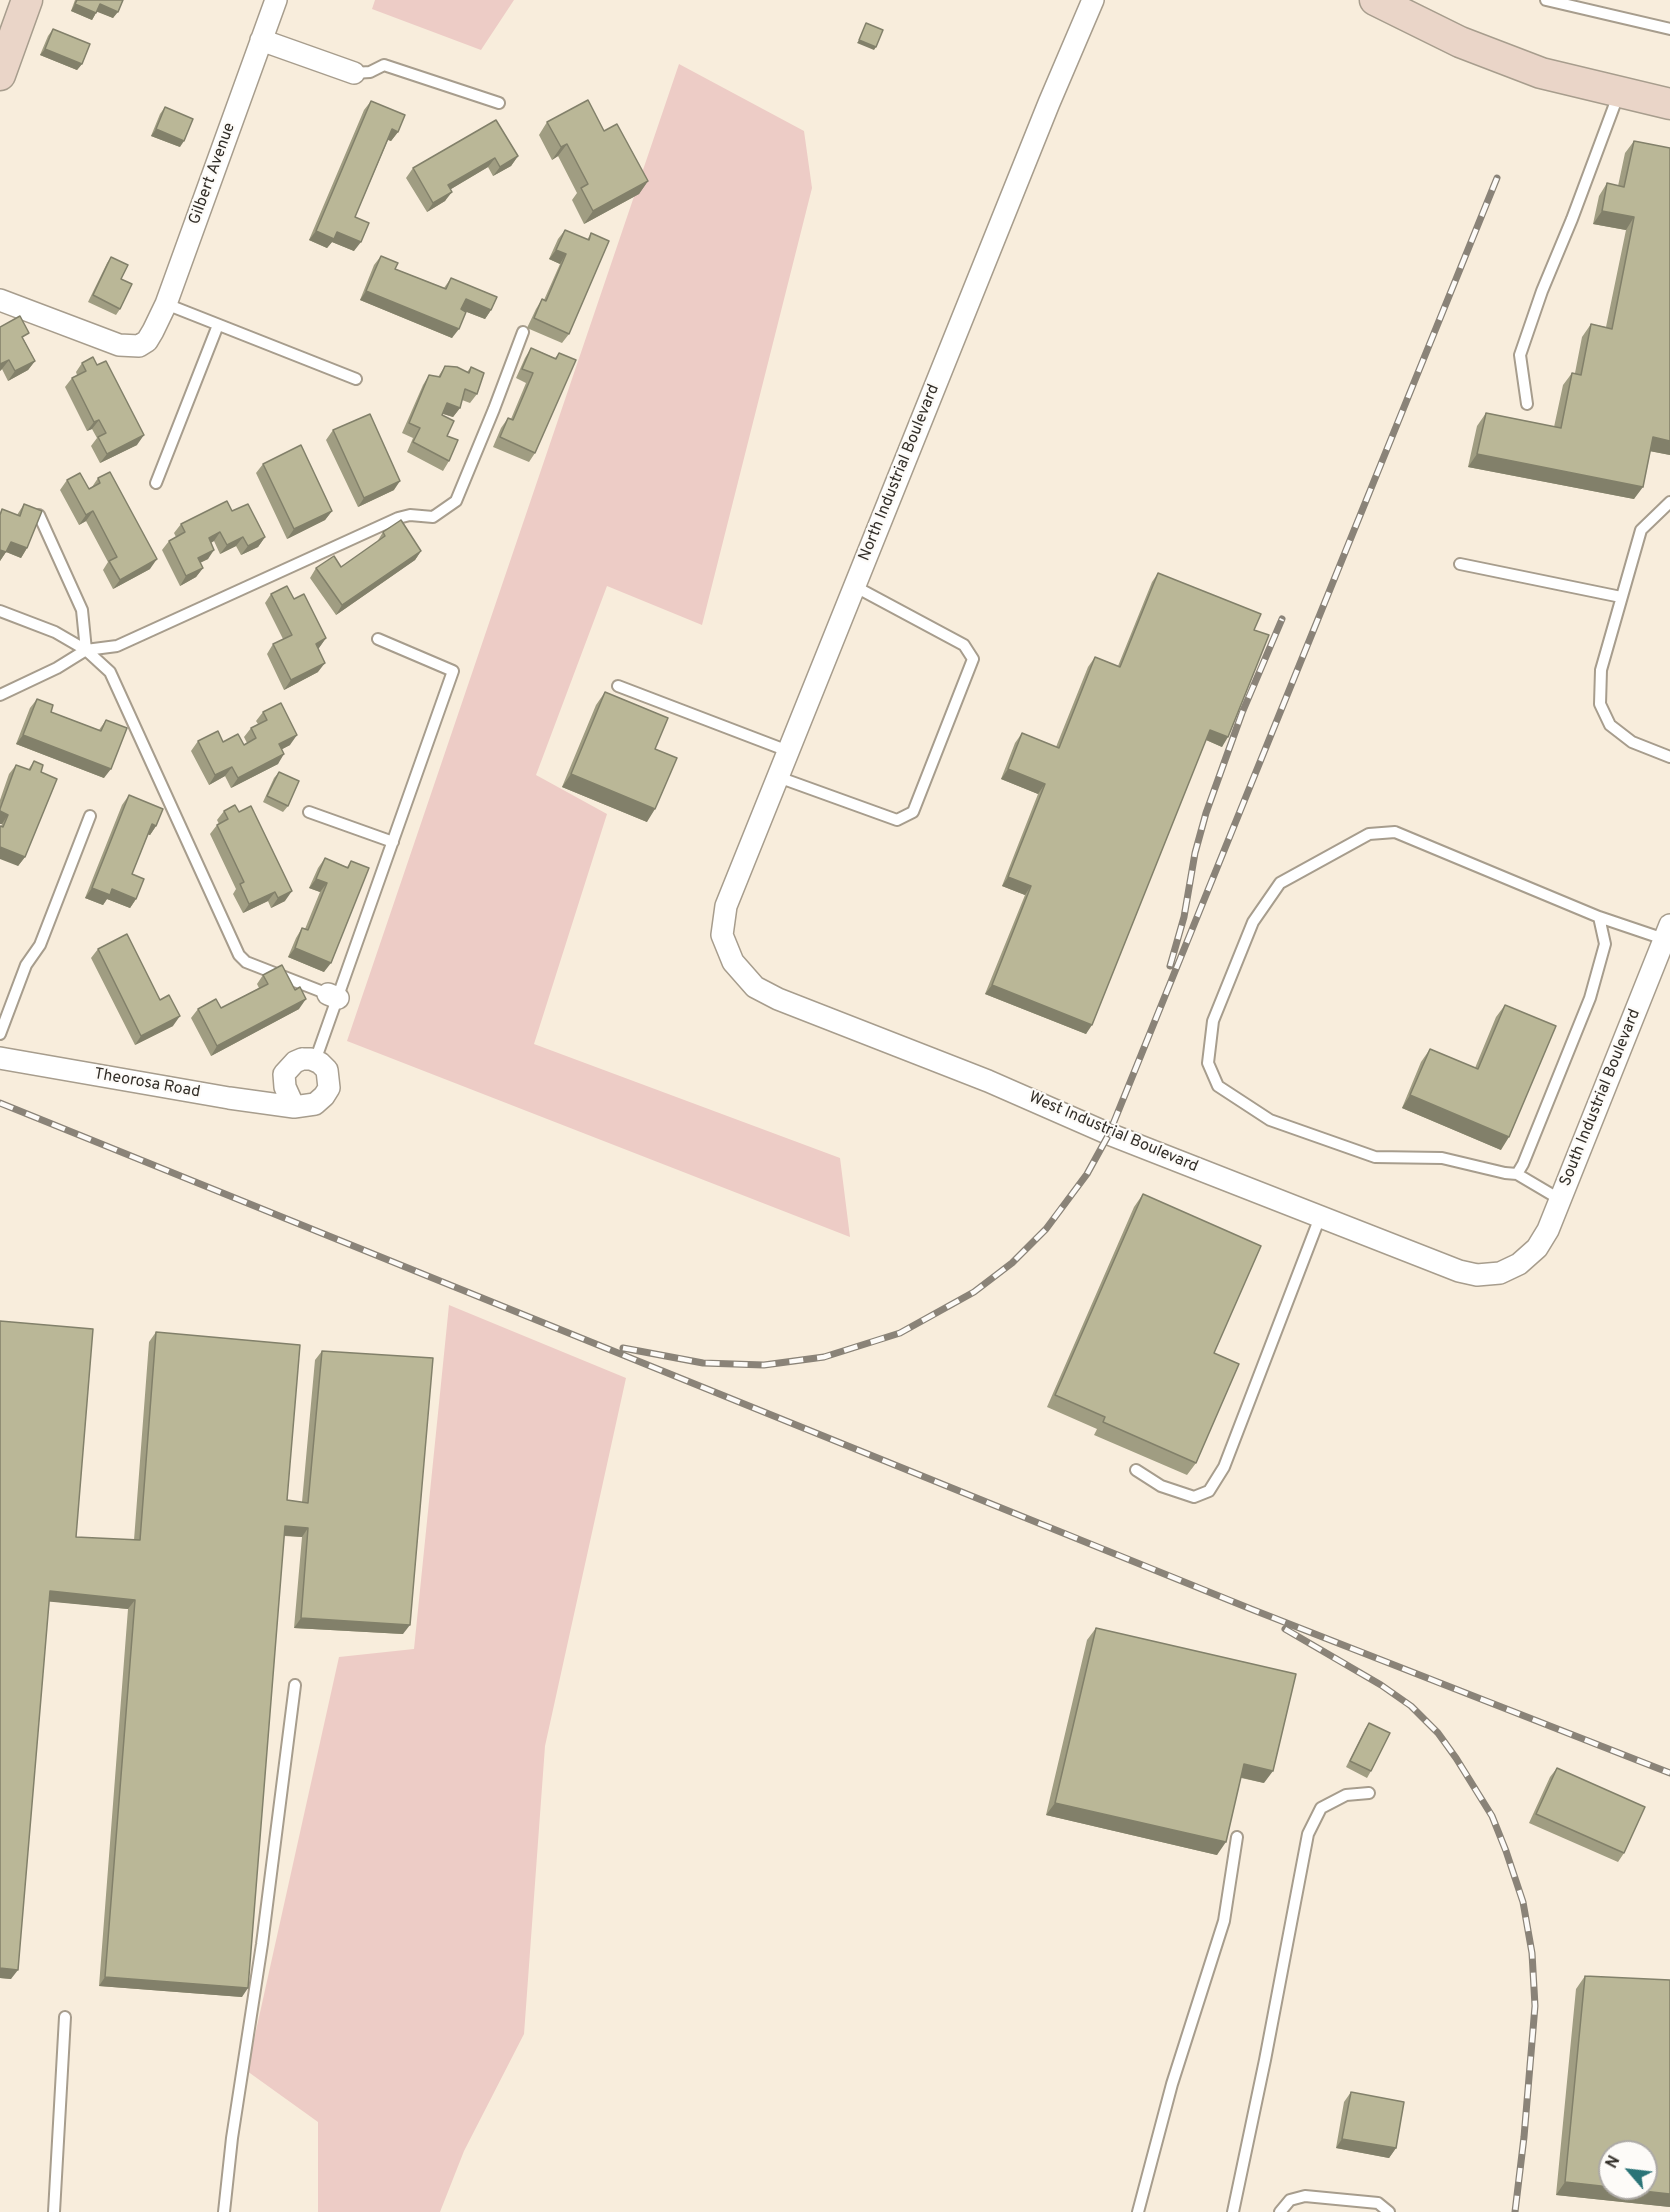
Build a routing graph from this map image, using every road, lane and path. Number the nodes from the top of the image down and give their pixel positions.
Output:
1 (27, 0) edge
2 (276, 0) edge
3 (1094, 0) edge
4 (1375, 0) edge
5 (1546, 0) edge
6 (1670, 29) edge
7 (261, 40) junction
8 (354, 73) joint
9 (0, 75) edge
10 (1619, 93) junction
11 (499, 103) dead end
12 (1670, 104) edge
13 (0, 300) edge
14 (165, 304) junction
15 (218, 325) junction
16 (523, 332) dead end
17 (356, 379) dead end
18 (1527, 404) dead end
19 (156, 483) dead end
20 (1670, 502) edge
21 (39, 515) edge
22 (1460, 564) dead end
23 (854, 586) junction
24 (1621, 597) junction
25 (0, 611) edge
26 (378, 639) dead end
27 (86, 650) junction
28 (618, 686) dead end
29 (0, 695) edge
30 (788, 750) junction
31 (1670, 757) edge
32 (778, 777) junction
33 (309, 812) dead end
34 (90, 816) dead end
35 (393, 842) junction
36 (1599, 917) junction
37 (1668, 935) edge
38 (727, 948) joint
39 (333, 996) junction
40 (0, 1034) edge
41 (0, 1058) edge
42 (315, 1060) junction
43 (294, 1107) junction
44 (1517, 1174) junction
45 (1561, 1200) junction
46 (1320, 1217) junction
47 (1520, 1264) joint
48 (1136, 1470) dead end
49 (295, 1685) dead end
50 (1369, 1793) dead end
51 (1237, 1837) dead end
52 (65, 2018) dead end
53 (1335, 2199) junction
54 (54, 2212) edge
55 (224, 2212) edge
56 (1138, 2212) edge
57 (1233, 2212) edge
58 (1280, 2212) edge
59 (1334, 2212) edge
60 (1389, 2212) edge

1 - 9 street
2 - 7 street, Gilbert Avenue
3 - 23 street, North Industrial Boulevard
4 - 10 street
5 - 6 lane
7 - 8 street
7 - 14 street, Gilbert Avenue
8 - 11 lane
10 - 12 street
10 - 18 lane
13 - 14 street, Gilbert Avenue
14 - 15 lane
15 - 17 lane
15 - 19 lane
16 - 27 lane
20 - 24 lane
21 - 27 lane
22 - 24 lane
23 - 30 street, North Industrial Boulevard
23 - 32 lane
24 - 31 lane
25 - 27 lane
26 - 35 lane
27 - 29 lane
27 - 39 lane
28 - 30 lane
30 - 32 street, North Industrial Boulevard
32 - 38 street, North Industrial Boulevard
33 - 35 lane
34 - 40 lane
35 - 39 lane
36 - 37 lane
36 - 44 lane
36 - 44 lane
37 - 45 street, South Industrial Boulevard
38 - 46 street, West Industrial Boulevard
39 - 42 lane
41 - 43 street, Theorosa Road
42 - 43 street
42 - 43 street
44 - 45 lane
45 - 47 street, South Industrial Boulevard
46 - 47 street, West Industrial Boulevard
46 - 48 lane
49 - 55 lane
50 - 57 lane
51 - 56 lane
52 - 54 lane
53 - 58 lane
53 - 59 lane
53 - 60 lane

